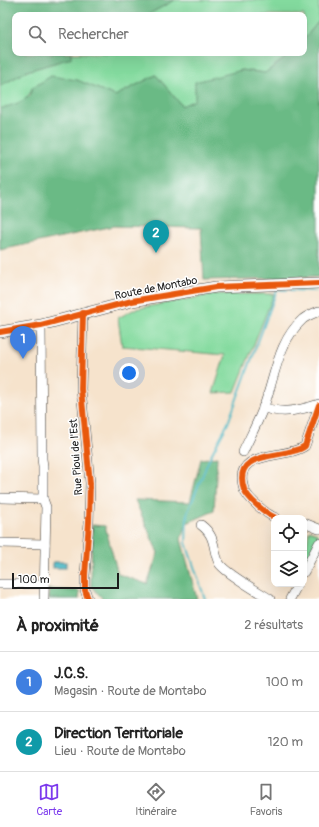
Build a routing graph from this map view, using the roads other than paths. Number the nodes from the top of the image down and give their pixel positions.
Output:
1 (319, 283) edge
2 (319, 311) edge
3 (83, 314) junction
4 (41, 325) junction
5 (0, 332) edge
6 (319, 405) edge
7 (263, 407) junction
8 (243, 452) dead end
9 (0, 498) edge
10 (45, 503) junction
11 (272, 515) edge
12 (307, 524) edge
13 (201, 525) dead end
14 (319, 529) edge
15 (0, 543) edge
16 (319, 543) edge
17 (45, 544) junction
18 (310, 559) junction
19 (319, 565) edge
20 (307, 566) edge
21 (0, 584) edge
22 (44, 584) junction
23 (296, 587) edge
24 (44, 599) edge
25 (88, 599) edge
26 (270, 599) edge
27 (290, 599) edge

1 - 3 main road, Route de Montabo
2 - 7 street
3 - 4 main road, Route de Montabo
3 - 25 street, Rue Pioui de l'Est
4 - 5 main road, Route de Montabo
4 - 10 street
6 - 7 street
6 - 11 street
7 - 8 street
9 - 10 street
10 - 17 street
12 - 14 street
13 - 26 street
15 - 17 street
16 - 18 street
17 - 22 street
18 - 19 street
18 - 20 street
21 - 22 street
22 - 24 street
23 - 27 street

